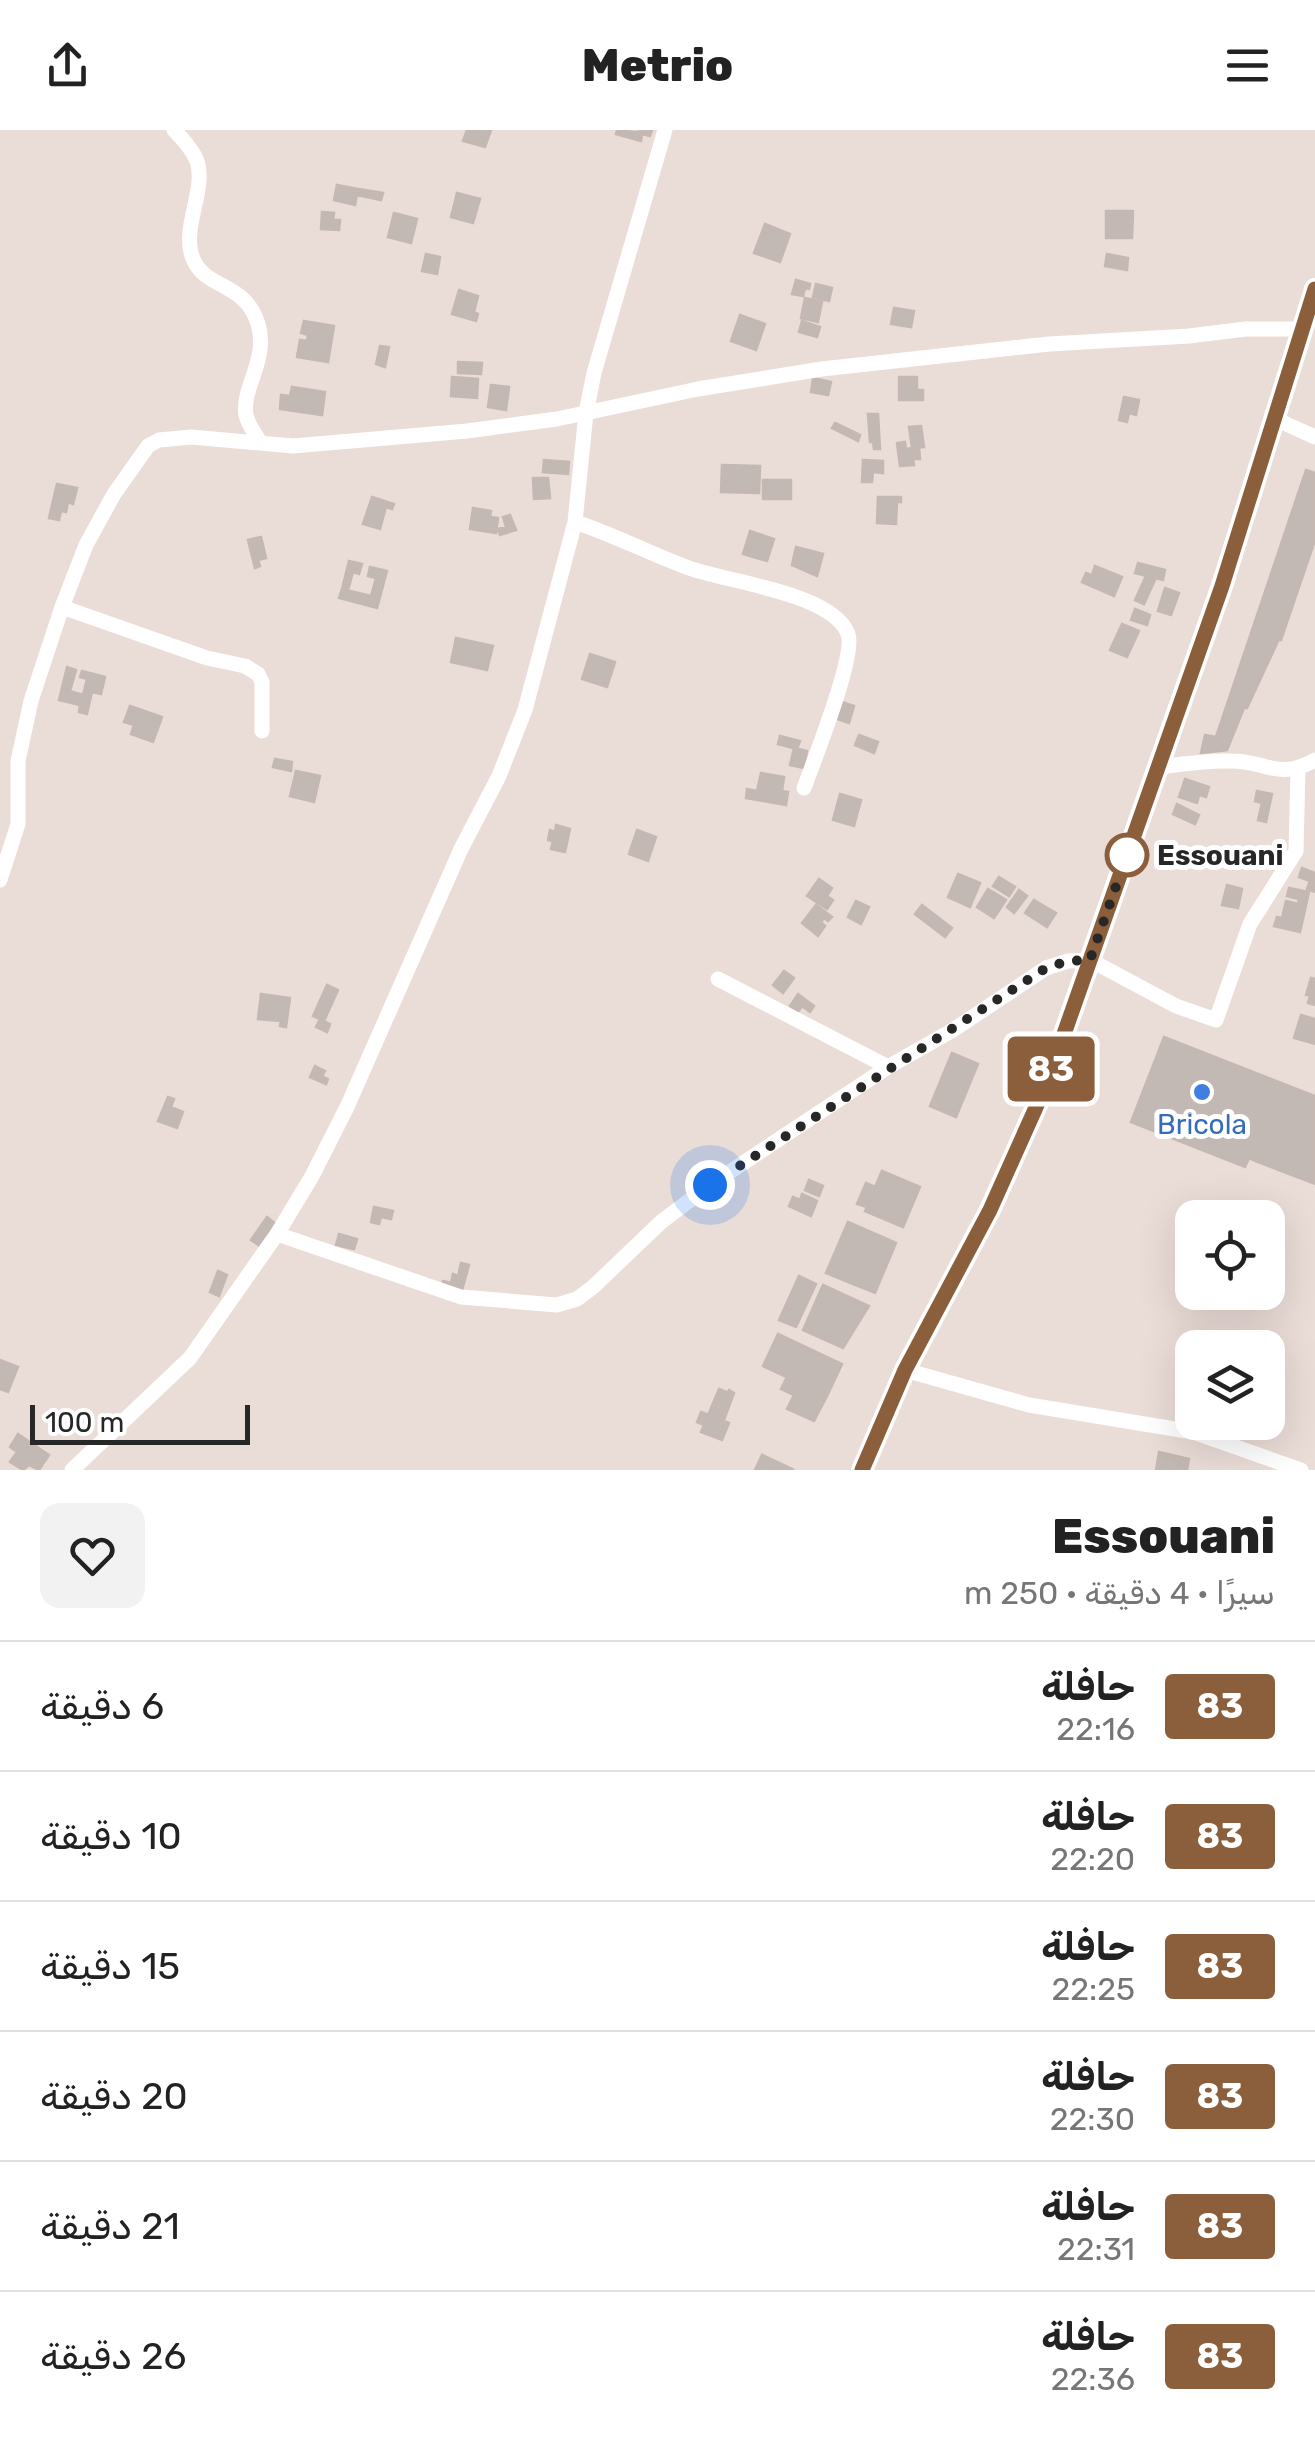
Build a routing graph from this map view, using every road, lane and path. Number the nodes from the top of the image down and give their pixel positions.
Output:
1 (174, 130) edge
2 (664, 130) edge
3 (1315, 289) edge
4 (1303, 329) junction
5 (586, 413) junction
6 (1274, 419) junction
7 (1315, 437) edge
8 (260, 442) junction
9 (575, 522) junction
10 (62, 607) junction
11 (262, 732) dead end
12 (1315, 760) edge
13 (1158, 767) junction
14 (1298, 769) junction
15 (804, 788) dead end
16 (0, 880) edge
17 (1090, 960) junction
18 (718, 979) dead end
19 (888, 1067) junction
20 (278, 1234) junction
21 (905, 1370) junction
22 (72, 1470) edge
23 (862, 1470) edge
24 (1301, 1470) edge

1 - 8 street
2 - 5 street
3 - 4 main road
4 - 5 street
4 - 6 main road
5 - 8 street
5 - 9 street
6 - 7 street
6 - 13 main road
8 - 10 street
9 - 15 street
9 - 20 street
10 - 11 street
10 - 16 street
12 - 14 street
13 - 14 street
13 - 17 main road
14 - 17 street
17 - 19 street
17 - 21 main road
18 - 19 street
19 - 20 street
20 - 22 street
21 - 23 main road
21 - 24 street

